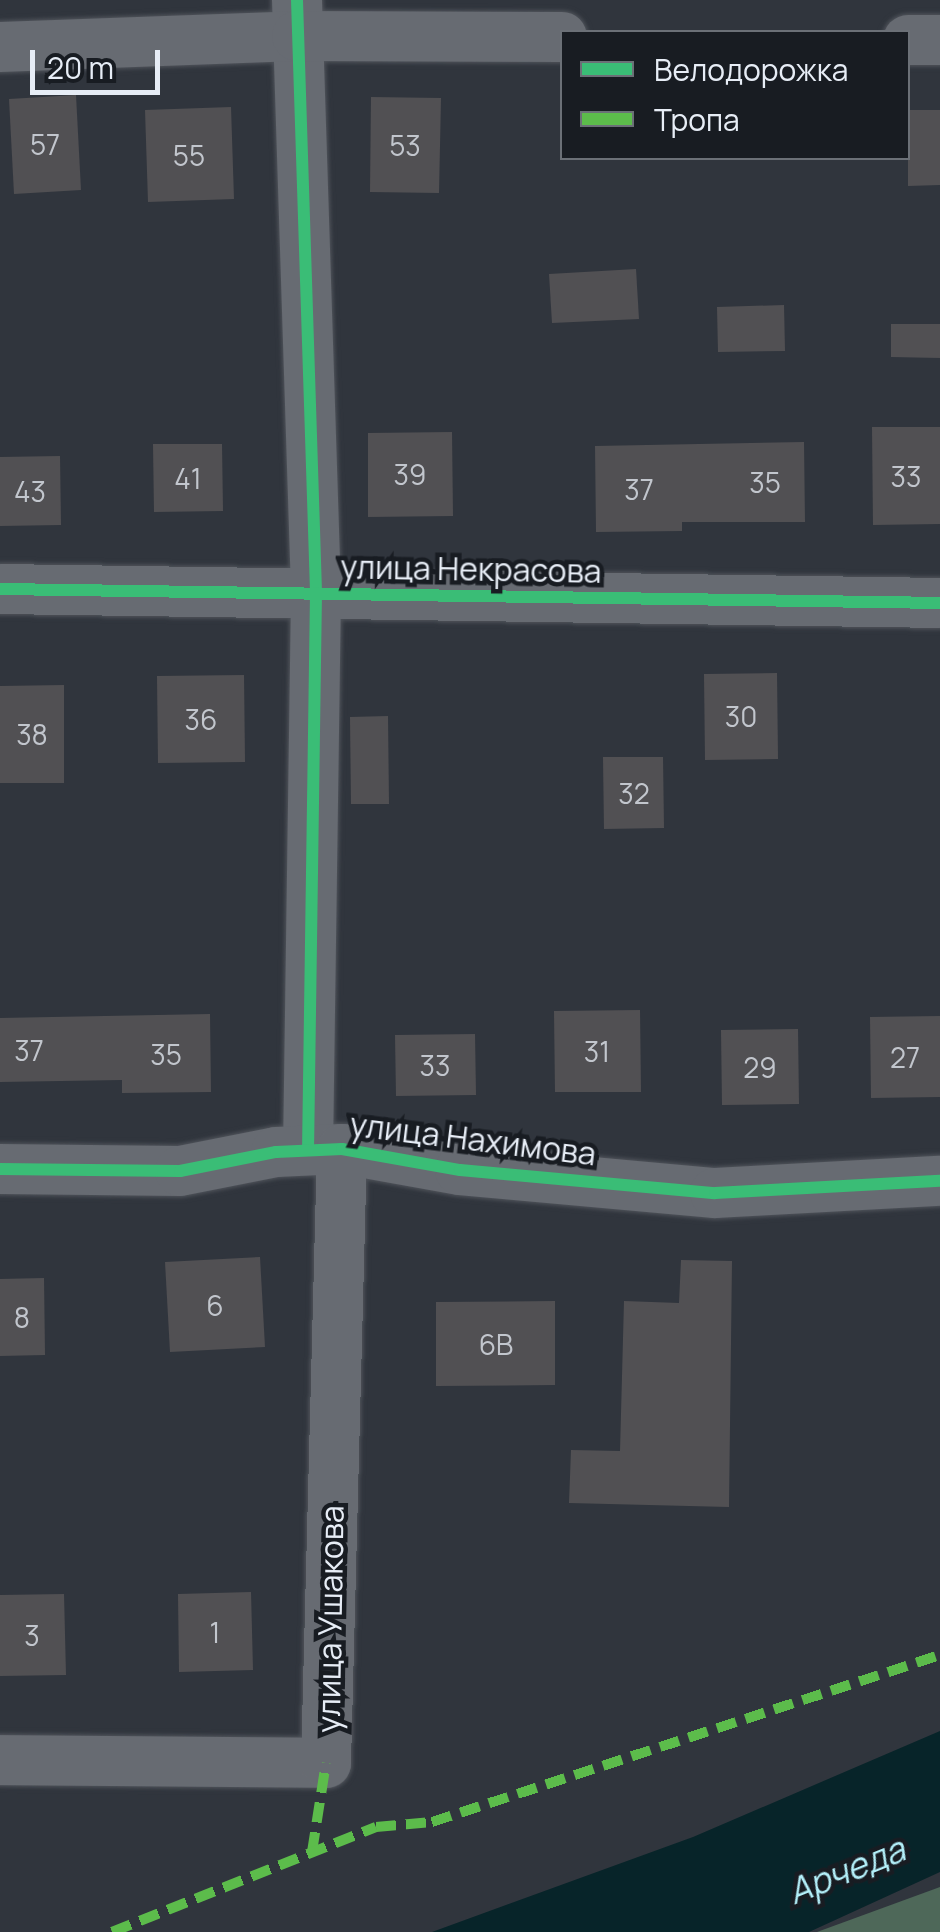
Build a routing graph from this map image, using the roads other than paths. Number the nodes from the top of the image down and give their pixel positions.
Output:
1 (297, 18) edge
2 (560, 38) edge
3 (910, 40) edge
4 (940, 40) edge
5 (0, 47) edge
6 (0, 589) edge
7 (316, 593) junction
8 (940, 603) edge
9 (325, 1150) junction
10 (0, 1169) edge
11 (940, 1182) edge
12 (0, 1760) edge

1 - 2 street
1 - 5 street
1 - 7 street
3 - 4 street
6 - 7 street, улица Некрасова
7 - 8 street, улица Некрасова
7 - 9 street
9 - 10 street, улица Нахимова
9 - 11 street, улица Нахимова
9 - 12 street, улица Ушакова

